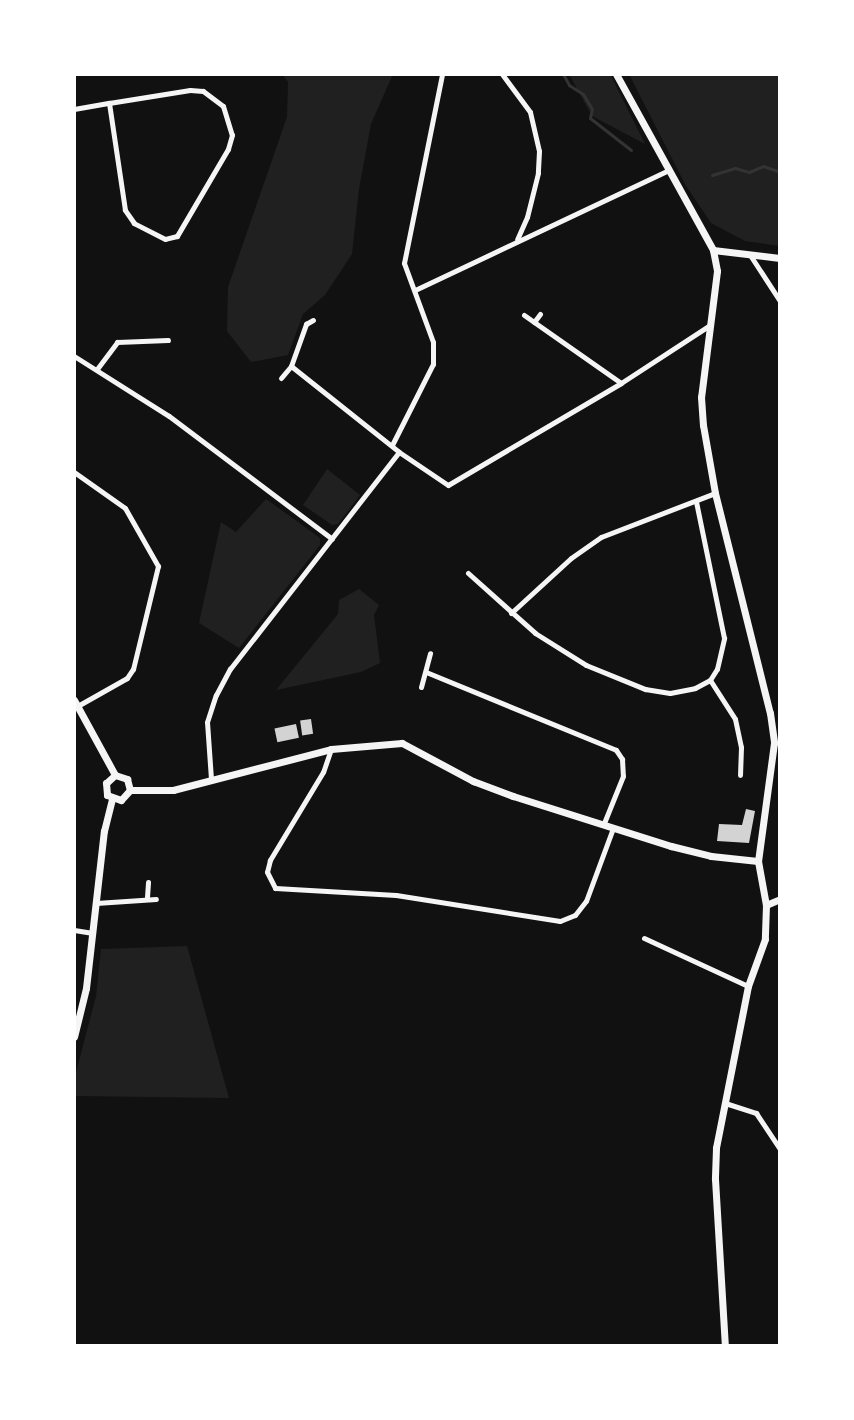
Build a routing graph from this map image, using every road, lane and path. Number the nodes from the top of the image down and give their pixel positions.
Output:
1 (442, 74) edge
2 (502, 74) edge
3 (616, 74) edge
4 (109, 103) junction
5 (74, 109) edge
6 (667, 171) junction
7 (517, 239) junction
8 (713, 250) junction
9 (749, 253) junction
10 (780, 258) edge
11 (415, 290) junction
12 (780, 301) edge
13 (540, 314) dead end
14 (524, 315) dead end
15 (313, 320) dead end
16 (534, 322) junction
17 (711, 325) junction
18 (168, 340) dead end
19 (74, 356) edge
20 (291, 366) junction
21 (97, 369) junction
22 (281, 378) dead end
23 (621, 383) junction
24 (392, 445) junction
25 (399, 452) junction
26 (74, 472) edge
27 (715, 493) junction
28 (696, 501) junction
29 (332, 539) junction
30 (468, 573) dead end
31 (511, 613) junction
32 (430, 653) dead end
33 (426, 672) junction
34 (710, 680) junction
35 (421, 687) dead end
36 (75, 705) edge
37 (331, 749) junction
38 (115, 775) junction
39 (740, 775) dead end
40 (211, 779) junction
41 (130, 790) junction
42 (112, 799) junction
43 (604, 823) junction
44 (613, 827) junction
45 (758, 861) junction
46 (148, 882) dead end
47 (147, 897) junction
48 (156, 899) dead end
49 (780, 899) edge
50 (96, 903) junction
51 (766, 905) junction
52 (74, 930) edge
53 (94, 933) junction
54 (644, 938) dead end
55 (748, 986) junction
56 (74, 1037) edge
57 (725, 1103) junction
58 (780, 1149) edge
59 (725, 1346) edge

1 - 11 street
2 - 7 street
3 - 6 street
4 - 4 street
4 - 5 street
6 - 7 street
6 - 8 street
7 - 11 street
8 - 9 street
8 - 17 street
9 - 10 street
9 - 12 street
11 - 24 street
13 - 16 street
14 - 16 street
15 - 20 street
16 - 23 street
17 - 23 street
17 - 27 street
18 - 21 street
19 - 21 street
20 - 22 street
20 - 24 street
21 - 29 street
23 - 25 street
24 - 25 street
25 - 29 street
26 - 36 street
27 - 28 street
27 - 45 street
28 - 31 street
28 - 34 street
29 - 40 street
30 - 31 street
31 - 34 street
32 - 33 street
33 - 35 street
33 - 43 street
34 - 39 street
36 - 38 street
37 - 40 street
37 - 43 street
37 - 44 street
38 - 41 street
38 - 42 street
40 - 41 street
41 - 42 street
42 - 50 street
43 - 44 street
44 - 45 street
45 - 51 street
46 - 47 street
47 - 48 street
47 - 50 street
49 - 51 street
50 - 53 street
51 - 55 street
52 - 53 street
53 - 56 street
54 - 55 street
55 - 57 street
57 - 58 street
57 - 59 street

